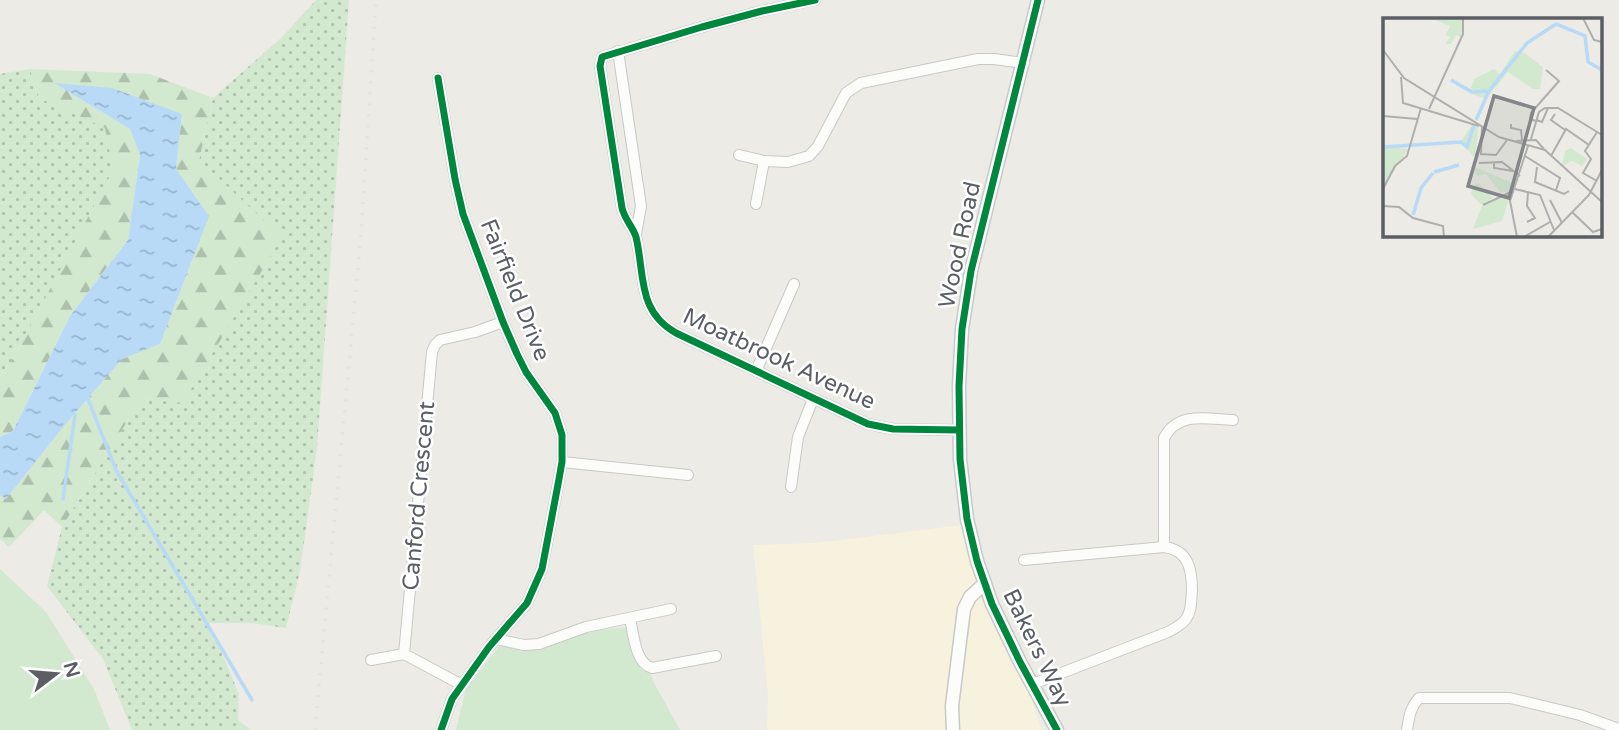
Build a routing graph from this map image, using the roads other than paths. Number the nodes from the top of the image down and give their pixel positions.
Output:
1 (815, 0) edge
2 (1038, 0) edge
3 (618, 51) junction
4 (1024, 63) junction
5 (438, 78) dead end
6 (739, 155) dead end
7 (764, 161) junction
8 (756, 204) dead end
9 (636, 235) junction
10 (794, 284) dead end
11 (503, 322) junction
12 (756, 370) junction
13 (813, 399) junction
14 (1233, 420) dead end
15 (959, 430) junction
16 (562, 462) junction
17 (688, 475) dead end
18 (791, 487) dead end
19 (1164, 547) junction
20 (1024, 560) dead end
21 (985, 583) junction
22 (671, 609) dead end
23 (630, 619) junction
24 (496, 639) junction
25 (404, 654) junction
26 (716, 656) dead end
27 (371, 660) dead end
28 (1033, 684) junction
29 (462, 685) junction
30 (1619, 729) edge
31 (441, 730) edge
32 (953, 730) edge
33 (1057, 730) edge
34 (1407, 730) edge

1 - 3 street
2 - 4 street, Wood Road
3 - 9 street
3 - 9 street, Moatbrook Avenue
4 - 7 street
4 - 15 street, Wood Road
5 - 11 street, Fairfield Drive
6 - 7 street
7 - 8 street
9 - 12 street, Moatbrook Avenue
10 - 12 street
11 - 16 street, Fairfield Drive
11 - 25 street, Canford Crescent
12 - 13 street, Moatbrook Avenue
13 - 15 street, Moatbrook Avenue
13 - 18 street
14 - 19 street
15 - 21 street, Wood Road
16 - 17 street
16 - 24 street, Fairfield Drive
19 - 20 street
19 - 28 street
21 - 28 street, Bakers Way
21 - 32 street
22 - 23 street
23 - 24 street
23 - 26 street
24 - 29 street, Fairfield Drive
25 - 27 street
25 - 29 street
28 - 33 street, Bakers Way
29 - 31 street, Fairfield Drive
30 - 34 street

